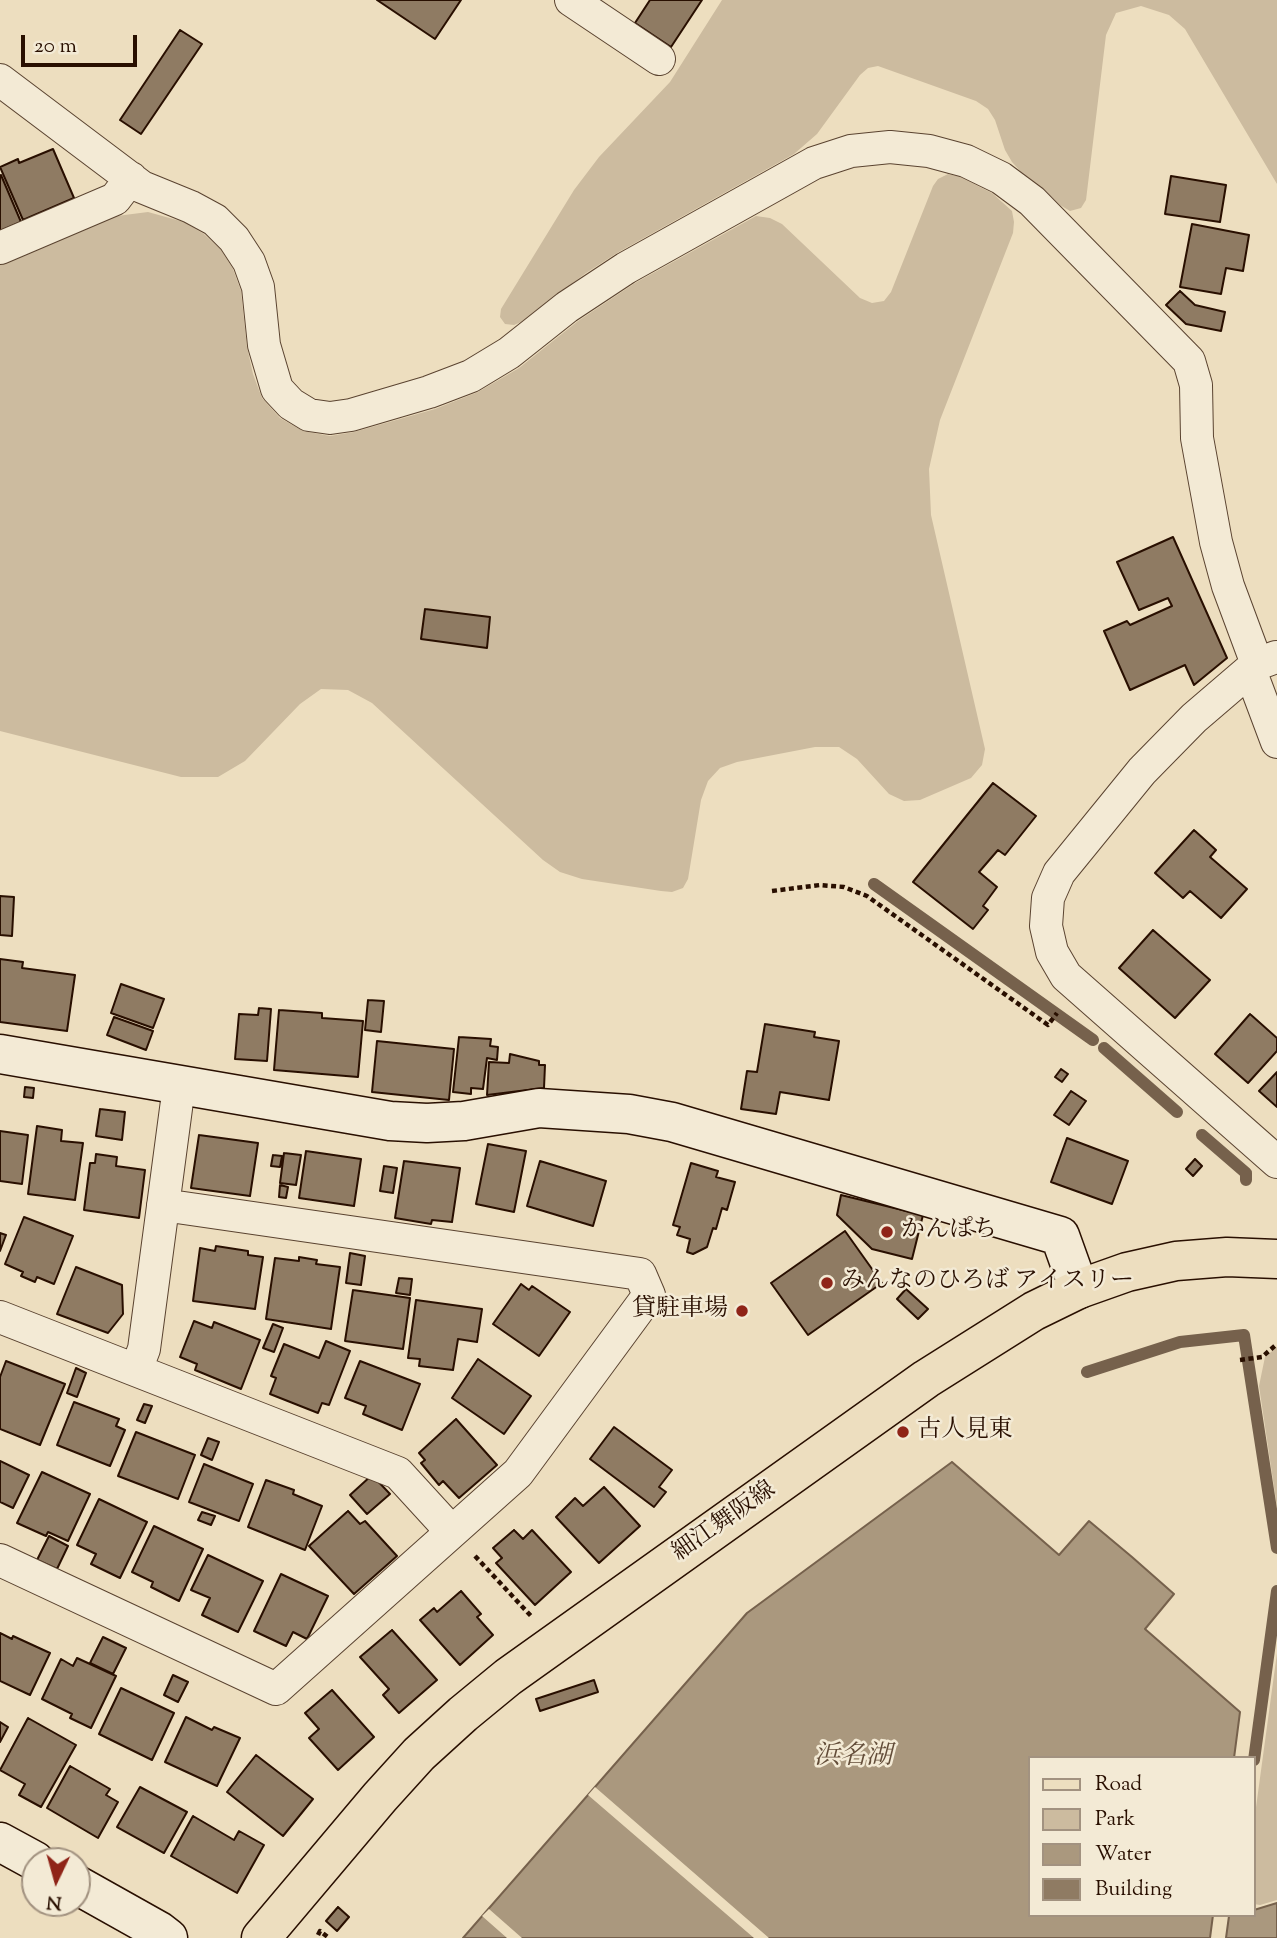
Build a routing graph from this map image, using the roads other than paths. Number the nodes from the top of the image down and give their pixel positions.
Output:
1 (571, 0) edge
2 (659, 59) dead end
3 (0, 80) edge
4 (131, 178) junction
5 (0, 248) edge
6 (1262, 664) edge
7 (1277, 742) edge
8 (0, 1054) edge
9 (180, 1086) junction
10 (1277, 1162) edge
11 (163, 1205) junction
12 (1277, 1259) edge
13 (1079, 1289) junction
14 (0, 1317) edge
15 (136, 1370) junction
16 (452, 1532) junction
17 (0, 1561) edge
18 (0, 1842) edge
19 (21, 1853) edge
20 (91, 1893) edge
21 (167, 1938) edge
22 (261, 1938) edge

1 - 2 street
3 - 4 street
4 - 5 street
4 - 6 street
6 - 7 street
6 - 10 street
8 - 9 street
9 - 11 street
9 - 13 street
11 - 15 street
11 - 16 street
12 - 13 main road, 細江舞阪線
13 - 22 main road, 細江舞阪線
14 - 15 street
15 - 16 street
16 - 17 street
18 - 19 street
20 - 21 street

